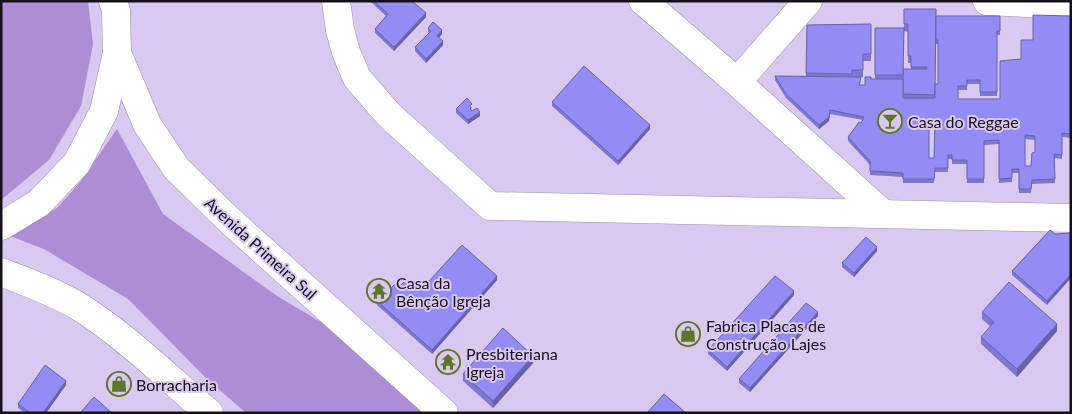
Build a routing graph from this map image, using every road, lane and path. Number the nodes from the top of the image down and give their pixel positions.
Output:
1 (113, 1) edge
2 (336, 1) edge
3 (643, 1) edge
4 (808, 1) edge
5 (987, 1) edge
6 (1071, 4) edge
7 (117, 53) junction
8 (737, 82) junction
9 (883, 214) junction
10 (1071, 218) edge
11 (1, 226) edge
12 (1, 272) edge
13 (209, 413) edge
14 (444, 413) edge

1 - 7 street
2 - 9 street
3 - 8 street
4 - 8 street
5 - 6 street
7 - 11 street
7 - 14 street, Avenida Primeira Sul
8 - 9 street
9 - 10 street
12 - 13 street

